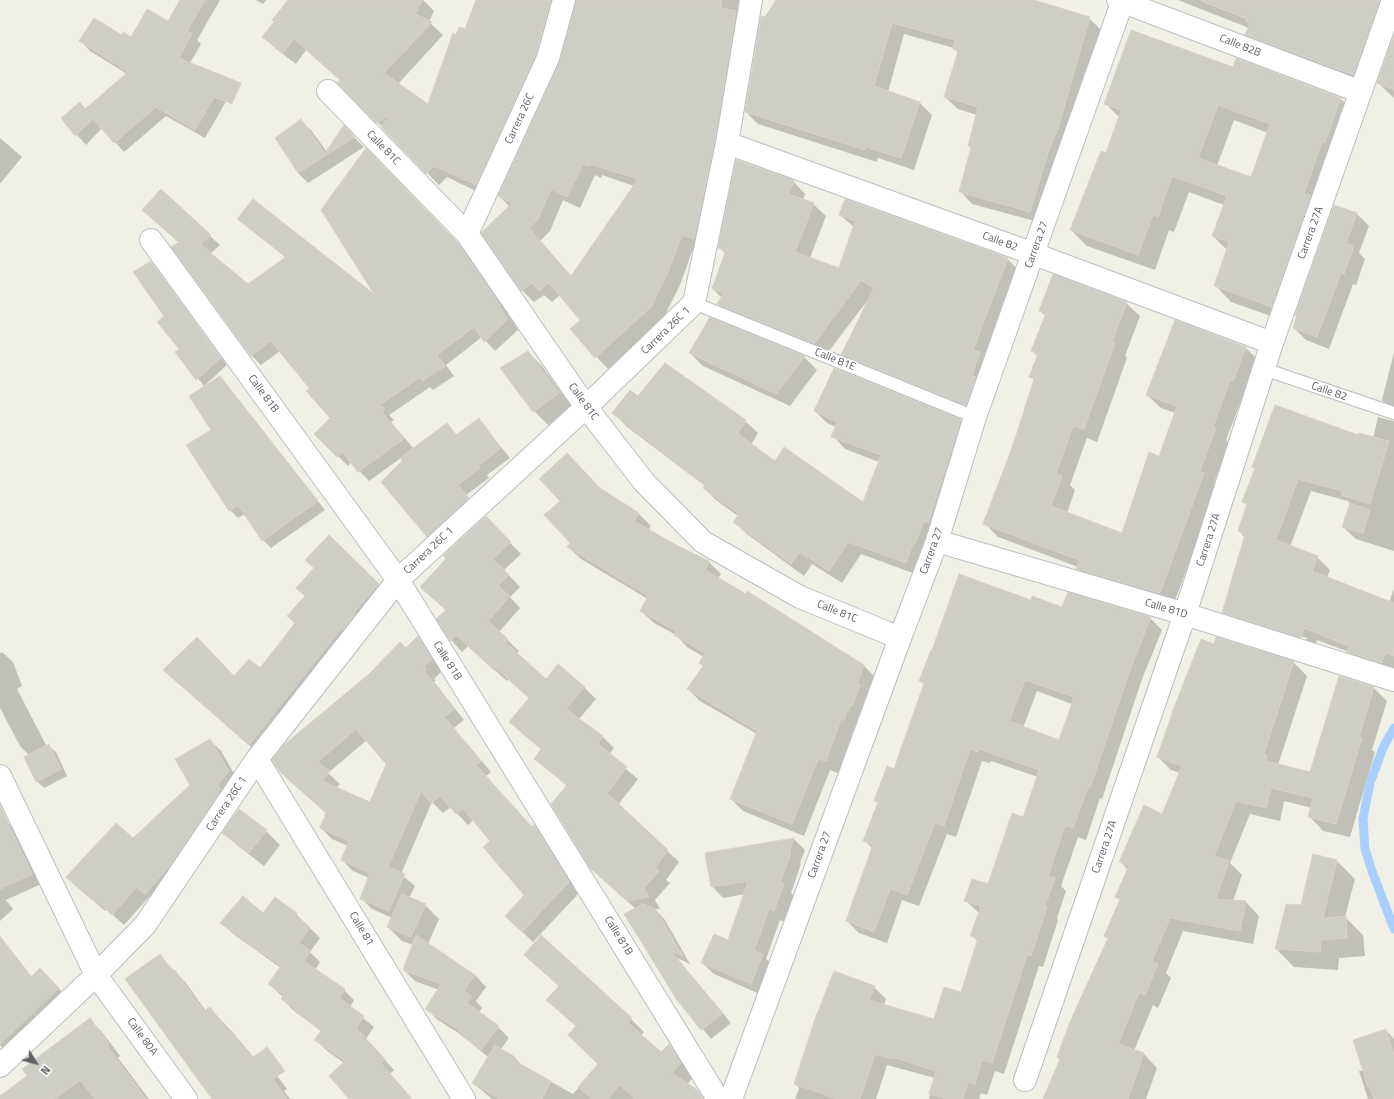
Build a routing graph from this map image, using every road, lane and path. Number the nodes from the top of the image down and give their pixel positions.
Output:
1 (564, 0) edge
2 (751, 0) edge
3 (1121, 0) edge
4 (1393, 0) edge
5 (328, 91) dead end
6 (1361, 92) junction
7 (727, 143) junction
8 (467, 234) junction
9 (151, 240) dead end
10 (1034, 254) junction
11 (694, 303) junction
12 (1272, 343) junction
13 (1264, 369) junction
14 (586, 407) junction
15 (1394, 413) edge
16 (975, 417) junction
17 (937, 541) junction
18 (398, 580) junction
19 (1185, 614) junction
20 (900, 638) junction
21 (1394, 680) edge
22 (257, 759) junction
23 (0, 776) edge
24 (96, 975) junction
25 (0, 1066) edge
26 (1025, 1080) dead end
27 (186, 1099) edge
28 (464, 1099) edge
29 (718, 1099) edge
30 (730, 1099) edge

1 - 8 street, Carrera 26C
2 - 7 street, Carrera 26C 1
3 - 6 street, Calle 82B
3 - 10 street, Carrera 27
4 - 6 street, Carrera 27A
5 - 8 street, Calle 81C
6 - 12 street, Carrera 27A
7 - 10 street, Calle 82
7 - 11 street, Carrera 26C 1
8 - 14 street, Calle 81C
9 - 18 street, Calle 81B
10 - 12 street, Calle 82
10 - 16 street, Carrera 27
11 - 14 street, Carrera 26C 1
11 - 16 lane, Calle 81E
12 - 13 street, Carrera 27A
13 - 15 lane, Calle 82
13 - 19 street, Carrera 27A
14 - 18 street, Carrera 26C 1
14 - 20 street, Calle 81C
16 - 17 street, Carrera 27
17 - 19 street, Calle 81D
17 - 20 street, Carrera 27
18 - 22 street, Carrera 26C 1
18 - 29 street, Calle 81B
19 - 21 street, Calle 81D
19 - 26 street, Carrera 27A
20 - 30 street, Carrera 27
22 - 24 street, Carrera 26C 1
22 - 28 street, Calle 81
23 - 24 street, Calle 80A
24 - 25 street, Carrera 26C 1
24 - 27 street, Calle 80A

